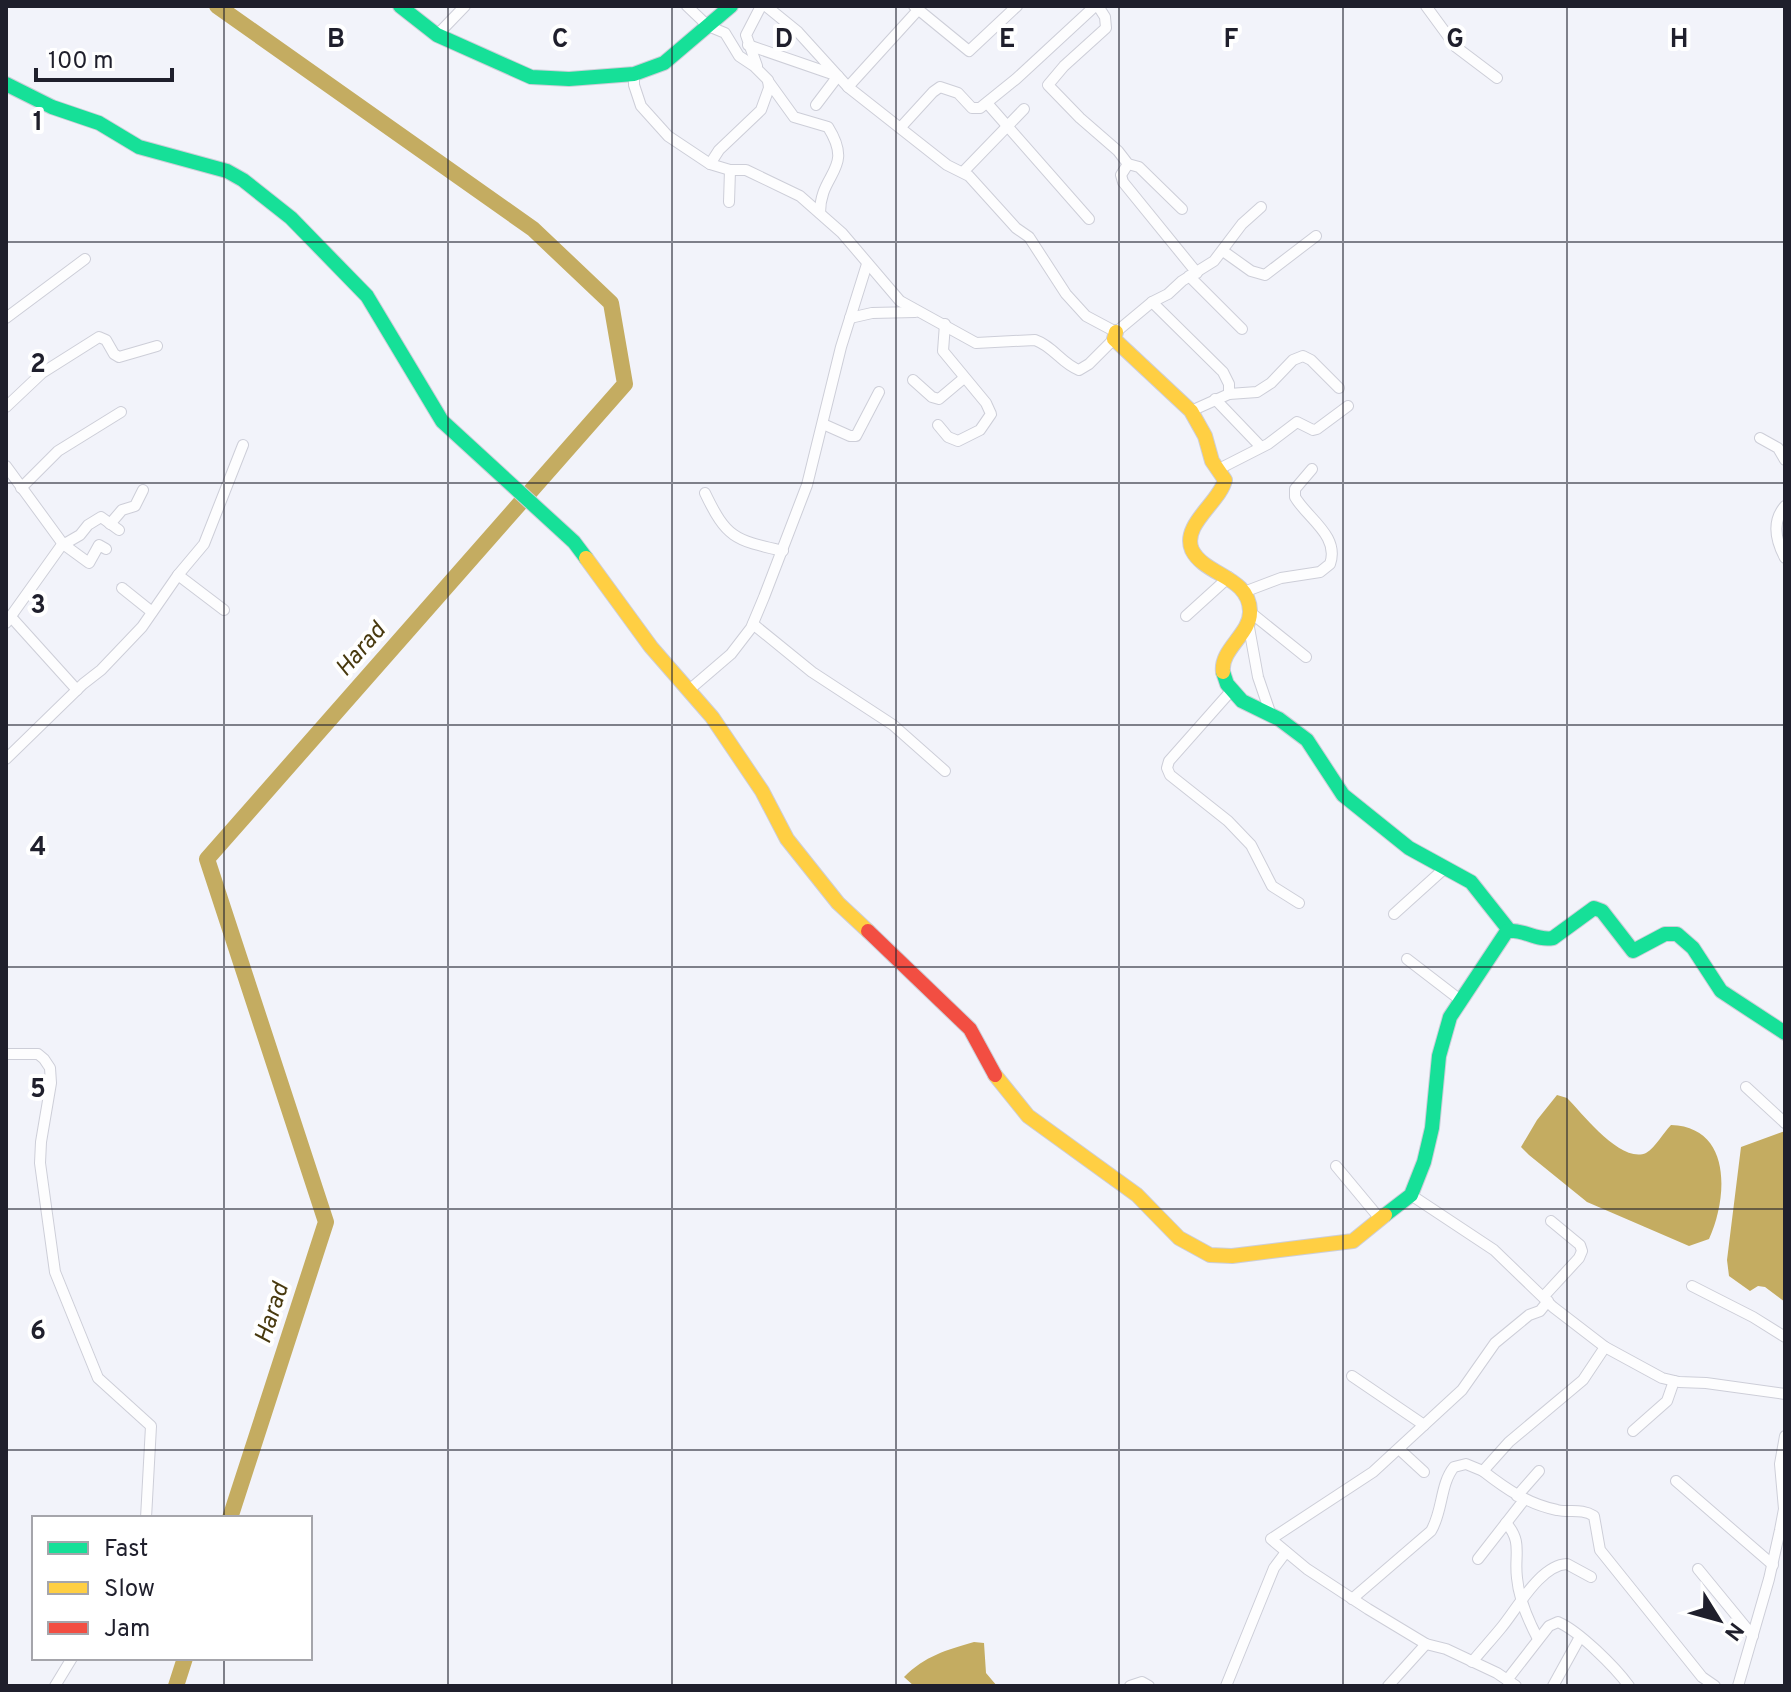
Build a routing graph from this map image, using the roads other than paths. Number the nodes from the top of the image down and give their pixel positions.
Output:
1 (400, 6) edge
2 (465, 6) edge
3 (687, 6) edge
4 (731, 6) edge
5 (763, 6) edge
6 (1017, 6) edge
7 (1096, 6) edge
8 (1426, 6) edge
9 (916, 8) edge
10 (708, 26) junction
11 (437, 35) junction
12 (730, 41) junction
13 (747, 41) junction
14 (634, 74) junction
15 (838, 76) junction
16 (765, 77) junction
17 (1497, 78) dead end
18 (6, 84) edge
19 (848, 87) junction
20 (987, 103) junction
21 (816, 105) dead end
22 (1024, 109) dead end
23 (1006, 126) junction
24 (901, 127) junction
25 (710, 164) junction
26 (1128, 164) junction
27 (730, 170) junction
28 (964, 171) junction
29 (729, 202) dead end
30 (1261, 207) dead end
31 (1182, 209) dead end
32 (820, 213) junction
33 (1089, 219) dead end
34 (1316, 236) dead end
35 (1223, 251) junction
36 (85, 259) dead end
37 (867, 264) junction
38 (1193, 274) junction
39 (1152, 302) junction
40 (919, 313) junction
41 (6, 318) edge
42 (850, 318) junction
43 (945, 324) junction
44 (1242, 329) dead end
45 (1115, 336) junction
46 (157, 346) dead end
47 (964, 378) junction
48 (913, 380) dead end
49 (1339, 388) dead end
50 (879, 392) dead end
51 (1229, 394) junction
52 (1215, 399) junction
53 (1348, 406) dead end
54 (6, 407) edge
55 (1191, 411) junction
56 (121, 412) dead end
57 (823, 424) junction
58 (938, 425) dead end
59 (1760, 438) dead end
60 (243, 445) dead end
61 (1261, 447) junction
62 (1785, 460) edge
63 (6, 466) edge
64 (1312, 469) dead end
65 (1217, 470) junction
66 (21, 488) junction
67 (143, 490) dead end
68 (705, 493) dead end
69 (1785, 506) edge
70 (63, 544) junction
71 (106, 549) dead end
72 (783, 551) junction
73 (1785, 558) edge
74 (178, 575) junction
75 (1229, 577) junction
76 (122, 588) dead end
77 (1244, 592) junction
78 (224, 610) dead end
79 (152, 612) junction
80 (1186, 616) dead end
81 (1249, 616) junction
82 (9, 621) edge
83 (753, 624) junction
84 (1306, 657) dead end
85 (77, 690) junction
86 (689, 690) junction
87 (1231, 691) junction
88 (1271, 715) junction
89 (6, 759) edge
90 (945, 771) dead end
91 (1445, 868) junction
92 (1299, 903) dead end
93 (1394, 914) dead end
94 (1509, 930) junction
95 (1407, 959) dead end
96 (1459, 999) junction
97 (1785, 1033) edge
98 (6, 1054) edge
99 (1746, 1087) dead end
100 (1785, 1123) edge
101 (1336, 1166) dead end
102 (1411, 1195) junction
103 (1381, 1220) junction
104 (1551, 1221) dead end
105 (1692, 1286) dead end
106 (1546, 1299) junction
107 (1785, 1337) edge
108 (1605, 1347) junction
109 (1352, 1376) dead end
110 (1674, 1381) junction
111 (1785, 1394) edge
112 (1424, 1425) junction
113 (1633, 1431) dead end
114 (1785, 1436) edge
115 (1399, 1449) junction
116 (1483, 1471) junction
117 (1539, 1471) dead end
118 (1424, 1472) dead end
119 (1676, 1481) dead end
120 (1521, 1498) junction
121 (146, 1516) edge
122 (1506, 1523) junction
123 (1781, 1551) edge
124 (1286, 1552) junction
125 (1478, 1559) dead end
126 (1773, 1565) junction
127 (1698, 1569) dead end
128 (1591, 1577) dead end
129 (1352, 1599) junction
130 (1521, 1599) junction
131 (1753, 1636) junction
132 (1580, 1637) junction
133 (1538, 1639) junction
134 (1426, 1644) junction
135 (71, 1660) edge
136 (1472, 1662) junction
137 (1511, 1683) edge
138 (55, 1686) edge
139 (1130, 1686) edge
140 (1149, 1686) edge
141 (1226, 1686) edge
142 (1388, 1686) edge
143 (1553, 1686) edge
144 (1629, 1686) edge
145 (1715, 1686) edge
146 (1738, 1686) edge

1 - 11 street
2 - 11 street
3 - 10 street
4 - 10 street
5 - 13 street
5 - 15 street
6 - 9 street
7 - 20 street
7 - 26 street
8 - 17 street
9 - 19 street
10 - 12 street
10 - 14 street
11 - 14 street
12 - 13 street
12 - 16 street
13 - 15 street
13 - 16 street
14 - 25 street
15 - 19 street
15 - 21 street
16 - 25 street
16 - 32 street
18 - 86 street
19 - 24 street
20 - 23 street
20 - 24 street
22 - 23 street
23 - 28 street
23 - 33 street
24 - 28 street
25 - 27 street
26 - 31 street
26 - 38 street
27 - 29 street
27 - 32 street
28 - 45 street
30 - 35 street
32 - 37 street
34 - 35 street
35 - 38 street
36 - 41 street
37 - 40 street
37 - 42 street
38 - 39 street
38 - 44 street
39 - 45 street
39 - 51 street
40 - 42 street
40 - 43 street
42 - 57 street
43 - 45 street
43 - 47 street
45 - 55 street
46 - 54 street
47 - 48 street
47 - 58 street
49 - 51 street
50 - 57 street
51 - 52 street
52 - 55 street
52 - 61 street
53 - 61 street
55 - 65 street
56 - 66 street
57 - 72 street
59 - 62 street
60 - 74 street
61 - 65 street
63 - 66 street
64 - 77 street
65 - 75 street
66 - 70 street
67 - 70 street
68 - 72 street
69 - 73 street
70 - 71 street
70 - 82 street
72 - 83 street
74 - 78 street
74 - 79 street
75 - 77 street
75 - 80 street
76 - 79 street
77 - 81 street
79 - 85 street
81 - 84 street
81 - 87 street
81 - 88 street
82 - 85 street
83 - 86 street
83 - 90 street
85 - 89 street
86 - 103 street
87 - 88 street
87 - 92 street
88 - 91 street
91 - 93 street
91 - 94 street
94 - 96 street
94 - 97 street
95 - 96 street
96 - 102 street
98 - 121 street
99 - 100 street
101 - 103 street
102 - 103 street
102 - 106 street
104 - 106 street
105 - 107 street
106 - 108 street
106 - 112 street
108 - 110 street
108 - 116 street
109 - 112 street
110 - 111 street
110 - 113 street
112 - 115 street
114 - 123 street
115 - 118 street
115 - 124 street
116 - 120 street
116 - 129 street
117 - 120 street
119 - 126 street
120 - 122 street
120 - 145 street
122 - 125 street
122 - 130 street
123 - 126 street
124 - 129 street
124 - 141 street
126 - 131 street
127 - 131 street
128 - 130 street
129 - 134 street
130 - 133 street
130 - 136 street
131 - 146 street
132 - 133 street
132 - 143 street
132 - 144 street
133 - 137 street
134 - 136 street
134 - 142 street
135 - 138 street
136 - 137 street
139 - 140 street

